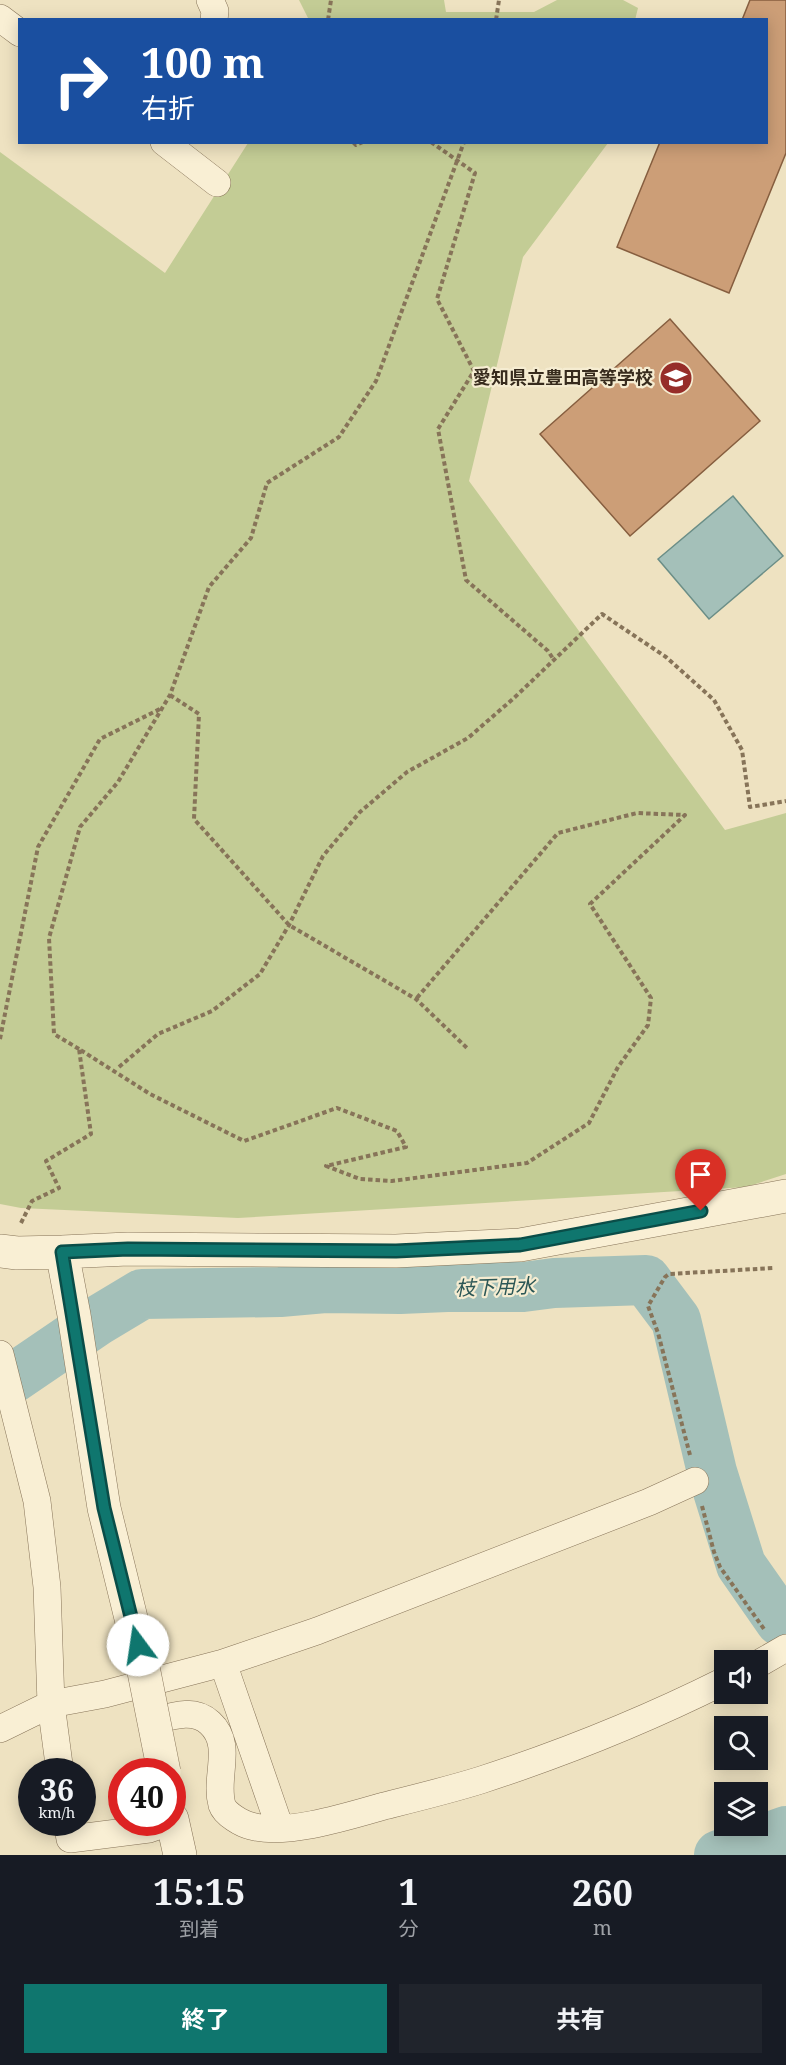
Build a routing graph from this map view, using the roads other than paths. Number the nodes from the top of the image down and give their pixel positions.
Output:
1 (210, 0) edge
2 (0, 18) edge
3 (214, 18) edge
4 (18, 32) edge
5 (167, 144) edge
6 (217, 183) dead end
7 (786, 1196) edge
8 (10, 1238) edge
9 (62, 1252) junction
10 (0, 1354) edge
11 (695, 1481) road end
12 (223, 1663) junction
13 (714, 1686) edge
14 (51, 1704) junction
15 (154, 1721) junction
16 (0, 1729) edge
17 (58, 1758) edge
18 (161, 1758) edge
19 (280, 1828) junction
20 (69, 1836) edge
21 (94, 1836) edge
22 (176, 1836) edge
23 (180, 1855) edge

1 - 3 street
2 - 4 street
5 - 6 street
7 - 9 street
8 - 9 street
9 - 15 street, bridge
10 - 14 street
11 - 12 street
12 - 14 street
12 - 19 street
13 - 19 street
14 - 16 street
14 - 17 street
15 - 18 street, bridge
15 - 19 street
20 - 21 street
22 - 23 street

